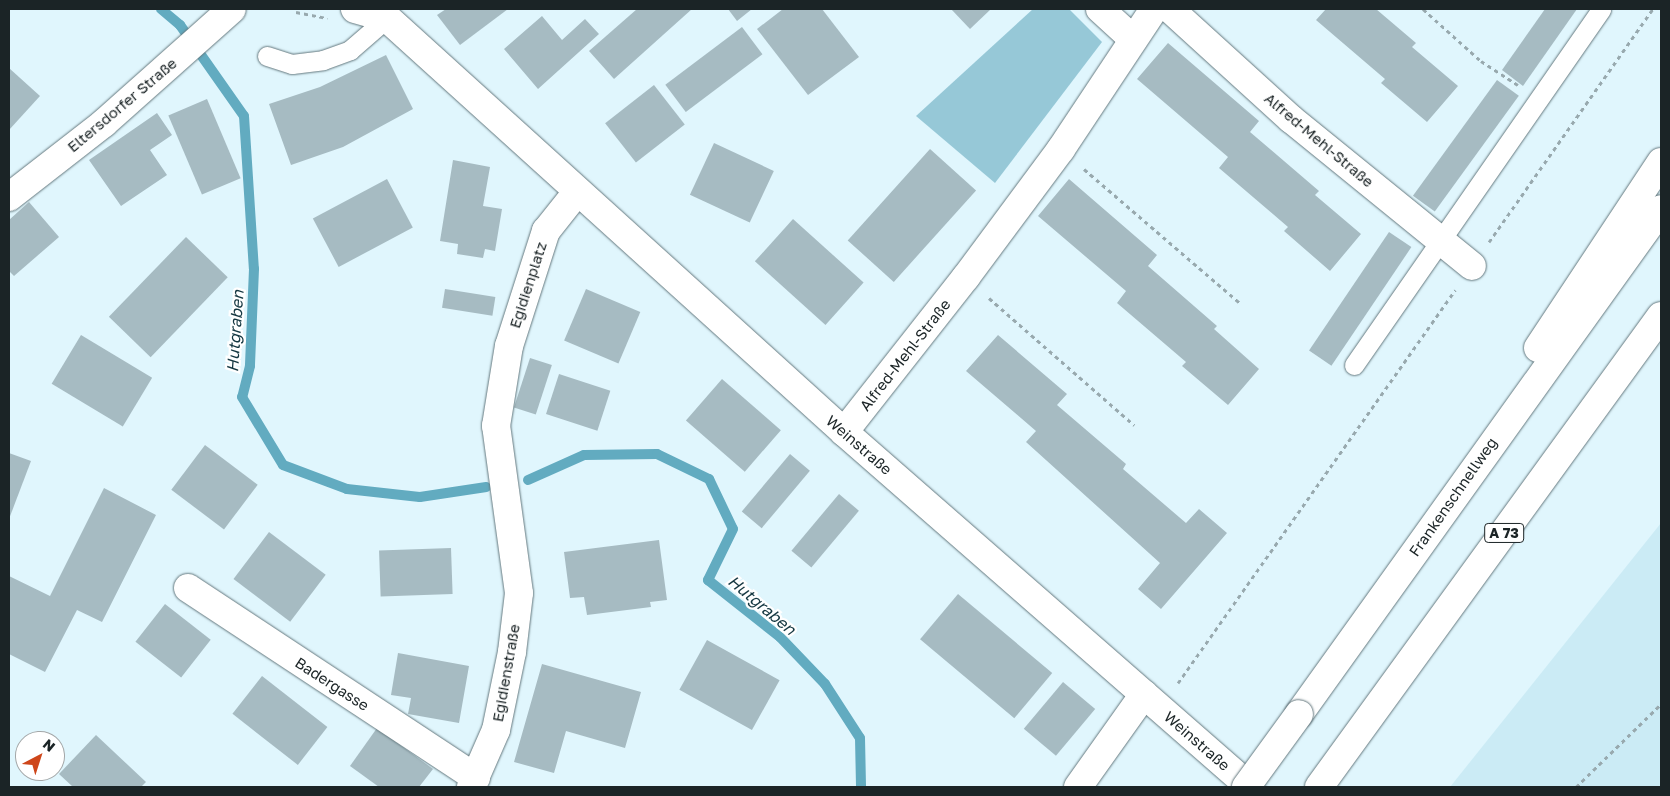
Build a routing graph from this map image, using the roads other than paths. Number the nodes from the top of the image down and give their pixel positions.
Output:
1 (355, 9) edge
2 (1100, 9) edge
3 (1154, 9) edge
4 (1170, 9) edge
5 (1601, 9) edge
6 (384, 14) edge
7 (224, 16) edge
8 (1133, 39) junction
9 (267, 56) dead end
10 (1661, 162) edge
11 (577, 192) junction
12 (9, 197) edge
13 (1661, 209) edge
14 (1441, 240) junction
15 (1472, 266) road end
16 (1661, 316) edge
17 (1354, 365) dead end
18 (844, 432) junction
19 (1483, 455) junction
20 (514, 554) joint
21 (188, 588) dead end
22 (1152, 701) junction
23 (474, 783) edge
24 (1078, 787) edge
25 (1246, 787) edge
26 (1250, 787) edge
27 (1319, 787) edge

1 - 6 main road
2 - 8 main road
3 - 8 main road, Alfred-Mehl-Straße
4 - 14 main road, Alfred-Mehl-Straße
5 - 14 lane
6 - 9 lane
6 - 11 main road
7 - 12 main road, Eltersdorfer Straße
8 - 18 main road, Alfred-Mehl-Straße
10 - 19 main road
11 - 18 main road, Weinstraße
11 - 20 main road, Egidienplatz
13 - 19 main road, Frankenschnellweg
14 - 15 main road, Alfred-Mehl-Straße
14 - 17 lane
16 - 27 main road, A 73
18 - 22 main road, Weinstraße
19 - 25 main road, Frankenschnellweg, bridge
20 - 23 main road, Egidienstraße
21 - 23 main road, Badergasse
22 - 24 main road
22 - 26 main road, Weinstraße

